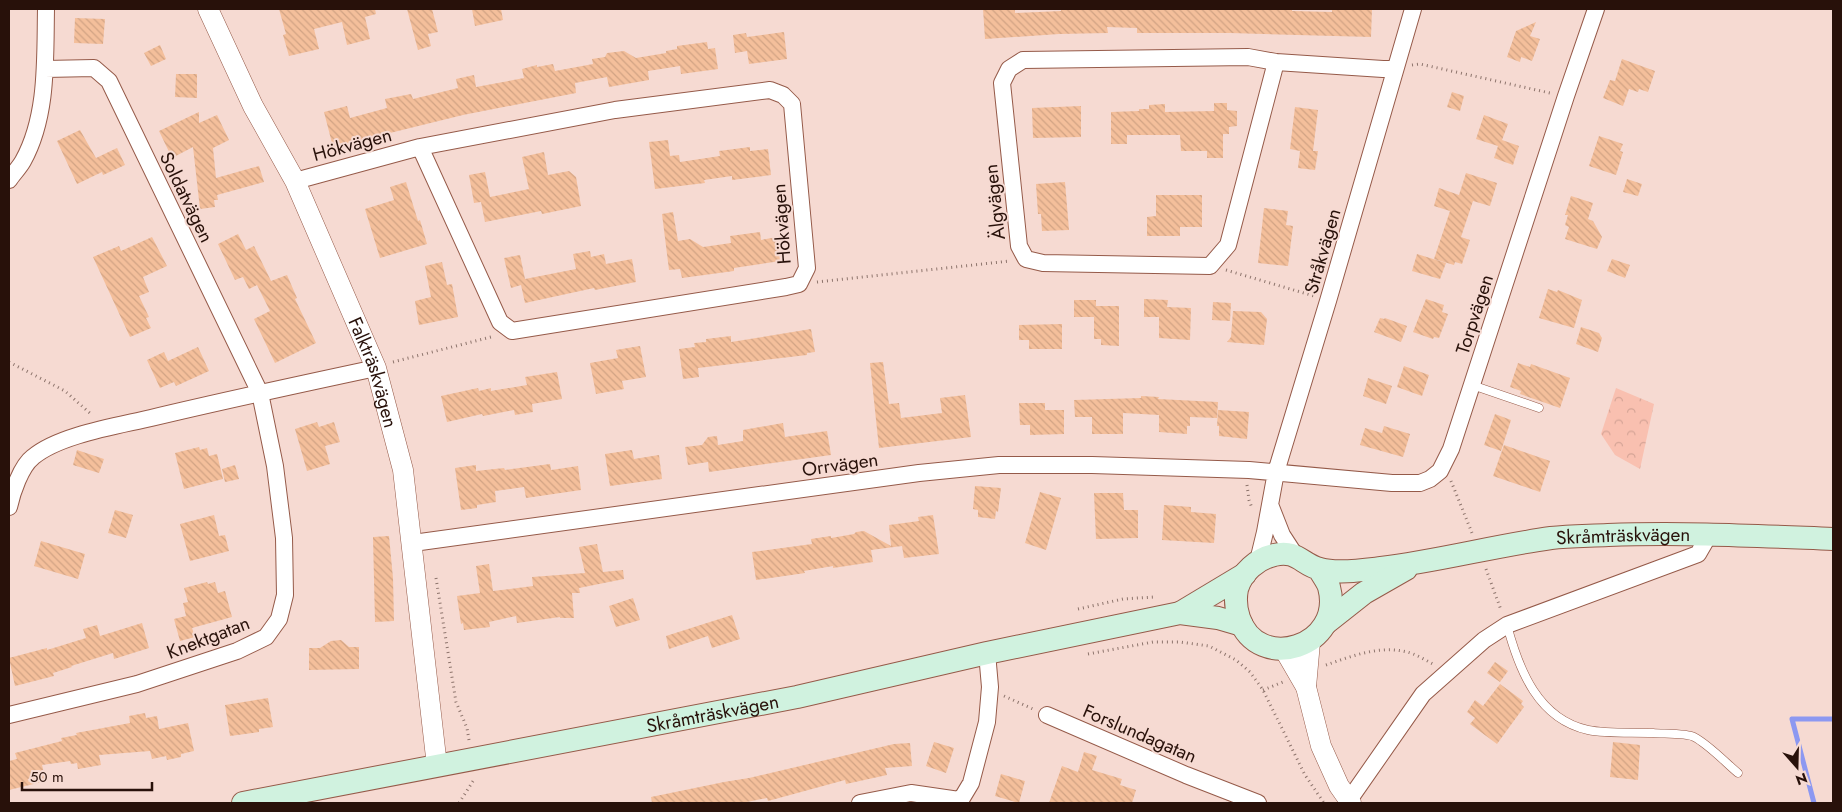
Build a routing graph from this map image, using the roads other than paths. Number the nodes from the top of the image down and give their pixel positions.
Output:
1 (46, 9) edge
2 (208, 9) edge
3 (1413, 9) edge
4 (1596, 9) edge
5 (1276, 62) junction
6 (45, 69) junction
7 (1395, 69) junction
8 (420, 147) junction
9 (9, 180) edge
10 (295, 181) junction
11 (376, 368) junction
12 (1472, 385) junction
13 (260, 392) junction
14 (1539, 408) dead end
15 (1276, 472) junction
16 (1270, 505) junction
17 (9, 507) edge
18 (1709, 535) junction
19 (1833, 539) edge
20 (413, 543) junction
21 (1295, 555) junction
22 (1417, 563) junction
23 (1251, 567) junction
24 (1319, 569) junction
25 (1180, 613) junction
26 (1326, 623) junction
27 (1242, 625) junction
28 (1507, 625) junction
29 (1310, 642) junction
30 (1284, 649) junction
31 (987, 653) junction
32 (1304, 678) junction
33 (9, 715) edge
34 (1047, 715) road end
35 (437, 766) junction
36 (1738, 773) dead end
37 (959, 802) edge
38 (243, 803) edge
39 (860, 803) edge
40 (1258, 803) edge
41 (1349, 803) edge

1 - 6 street
2 - 10 street, Falkträskvägen
3 - 7 street, Stråkvägen
4 - 12 street, Torpvägen
5 - 5 street, Älgvägen
5 - 7 street, Älgvägen
6 - 9 street
6 - 13 street, Soldatvägen
7 - 15 street, Stråkvägen
8 - 8 street, Hökvägen
8 - 10 street, Hökvägen
10 - 11 street, Falkträskvägen
11 - 13 street
11 - 20 street, Falkträskvägen
12 - 14 lane
12 - 15 street, Torpvägen
13 - 17 street
13 - 33 street, Knektgatan
15 - 16 street, Stråkvägen
15 - 20 street, Orrvägen
16 - 21 street
16 - 23 street, Stråkvägen
18 - 19 main road, Skråmträskvägen
18 - 22 main road, Skråmträskvägen
18 - 28 street
20 - 35 street, Falkträskvägen
21 - 23 main road
21 - 24 main road
22 - 24 main road, Skråmträskvägen
22 - 26 main road, Skråmträskvägen
23 - 25 main road, Skråmträskvägen
23 - 27 main road
24 - 26 main road
25 - 27 main road, Skråmträskvägen
25 - 31 main road, Skråmträskvägen
26 - 29 main road
27 - 30 main road
28 - 36 lane
28 - 41 street
29 - 30 main road
29 - 32 street
30 - 32 street
31 - 35 main road, Skråmträskvägen
31 - 37 street
32 - 41 street
34 - 40 street, Forslundagatan
35 - 38 main road, Skråmträskvägen
37 - 39 street

